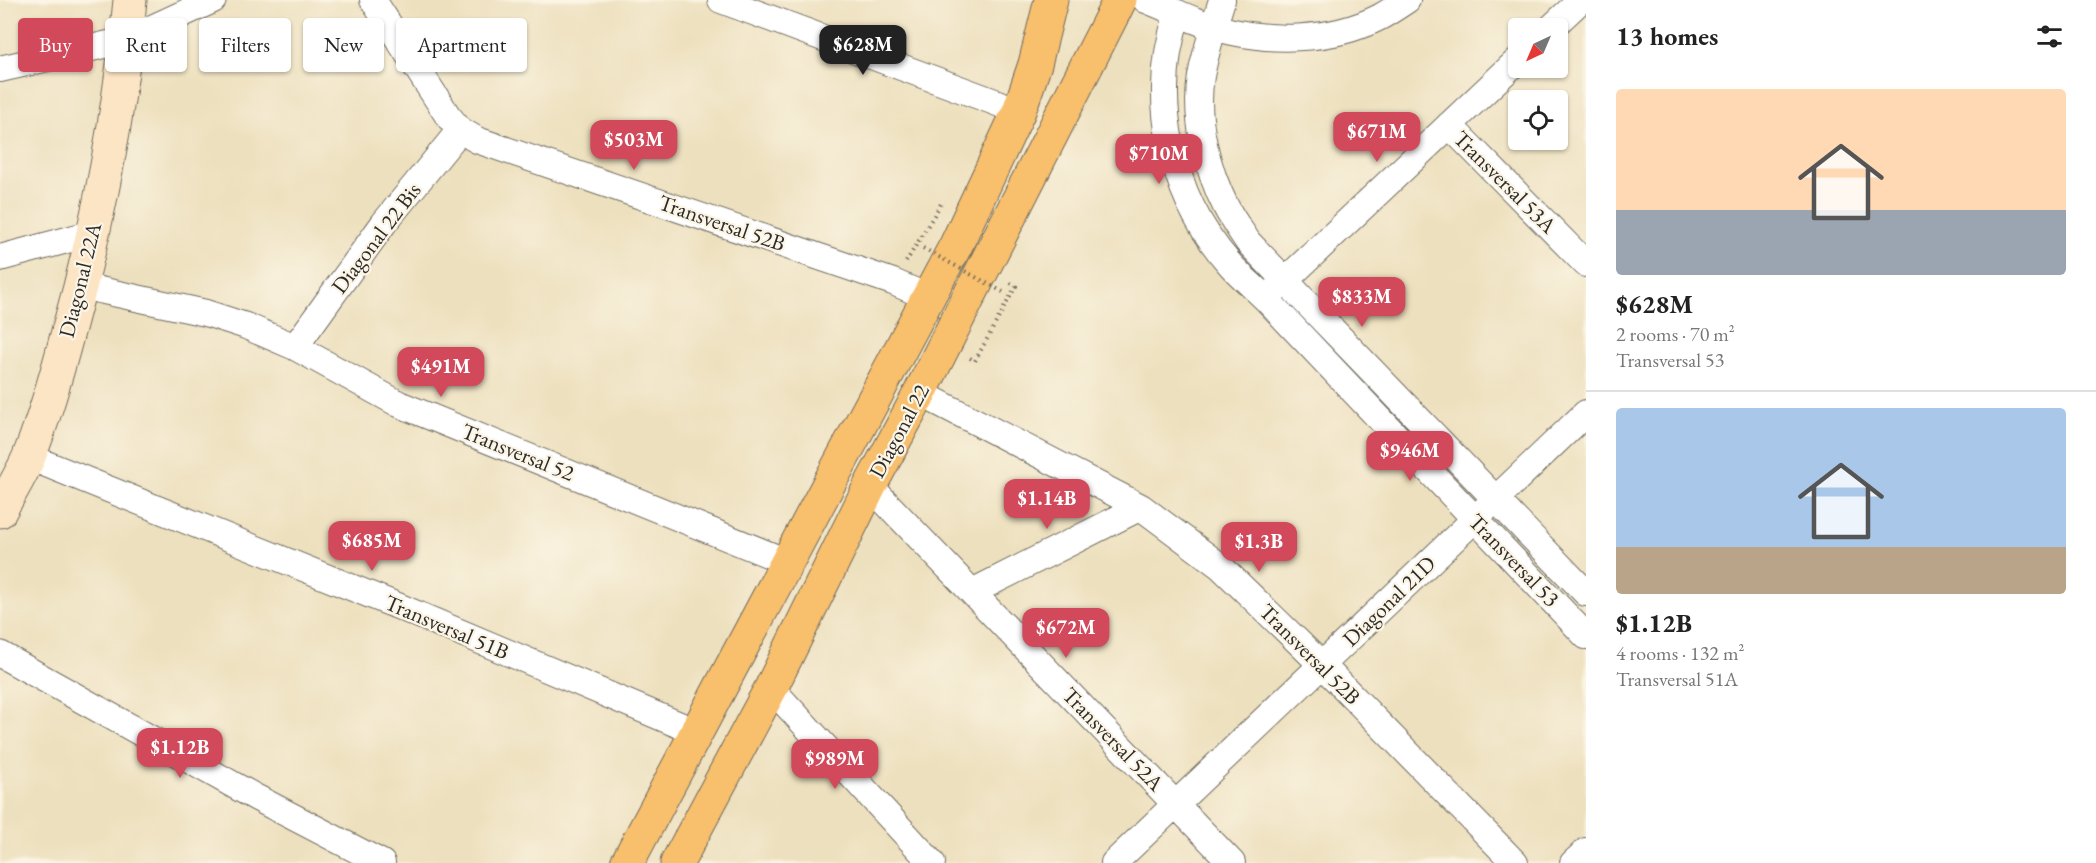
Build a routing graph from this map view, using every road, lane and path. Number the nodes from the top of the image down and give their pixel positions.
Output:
1 (130, 0) edge
2 (213, 0) edge
3 (373, 0) edge
4 (721, 0) edge
5 (1120, 0) edge
6 (1146, 0) edge
7 (1222, 0) edge
8 (1407, 0) edge
9 (1581, 0) edge
10 (1053, 4) edge
11 (1178, 13) junction
12 (128, 18) edge
13 (174, 18) edge
14 (1562, 18) edge
15 (1213, 27) junction
16 (105, 45) edge
17 (0, 69) edge
18 (1508, 69) edge
19 (121, 72) edge
20 (1019, 111) junction
21 (1449, 125) junction
22 (460, 130) junction
23 (93, 233) junction
24 (923, 248) dead end
25 (0, 258) edge
26 (1586, 264) edge
27 (1001, 278) dead end
28 (1285, 280) junction
29 (81, 286) junction
30 (928, 297) junction
31 (1266, 298) junction
32 (998, 301) dead end
33 (295, 347) junction
34 (968, 357) dead end
35 (920, 393) junction
36 (1586, 413) edge
37 (29, 457) junction
38 (870, 486) junction
39 (1496, 499) junction
40 (1141, 507) junction
41 (0, 511) edge
42 (1475, 519) junction
43 (787, 562) junction
44 (972, 592) junction
45 (1586, 593) edge
46 (1586, 636) edge
47 (0, 654) edge
48 (1322, 665) junction
49 (771, 688) junction
50 (696, 732) junction
51 (1175, 804) junction
52 (1586, 851) edge
53 (382, 863) edge
54 (627, 863) edge
55 (677, 863) edge
56 (932, 863) edge
57 (1114, 863) edge
58 (1232, 863) edge
59 (1515, 863) edge
60 (1573, 863) edge

1 - 12 street
2 - 13 street
3 - 22 street, Transversal 52B
4 - 20 street
5 - 35 main road, Diagonal 22
6 - 11 street
7 - 15 street, Transversal 53
8 - 15 street
9 - 14 street
10 - 20 main road, Diagonal 22
11 - 15 street
11 - 31 street, Transversal 53
15 - 28 street, Transversal 53
16 - 17 street
18 - 21 street
19 - 23 street, Diagonal 22A
20 - 30 main road, Diagonal 22
21 - 26 street, Transversal 53A
21 - 28 street
22 - 30 street, Transversal 52B
22 - 33 street, Diagonal 22 Bis
23 - 25 street
23 - 29 street, Diagonal 22A
24 - 32 path, bridge
27 - 34 path
28 - 31 street
28 - 39 street, Transversal 53
29 - 33 street, Transversal 52
29 - 37 street, Diagonal 22A
30 - 43 main road, Diagonal 22
31 - 42 street, Transversal 53
33 - 43 street, Transversal 52
35 - 38 main road, Diagonal 22
35 - 40 street, Transversal 52B
36 - 39 street, Diagonal 21D
37 - 41 street, Diagonal 22A
37 - 50 street, Transversal 51B
38 - 44 street, Transversal 52A
38 - 49 main road, Diagonal 22
39 - 42 street, Diagonal 21D
39 - 45 street, Transversal 53
40 - 44 street
40 - 48 street, Transversal 52B
42 - 46 street, Transversal 53
42 - 48 street, Diagonal 21D
43 - 50 main road, Diagonal 22
44 - 51 street, Transversal 52A
47 - 53 street
48 - 51 street, Diagonal 21D
48 - 59 street, Transversal 52B
49 - 55 main road, Diagonal 22
49 - 56 street
50 - 54 main road, Diagonal 22
51 - 57 street, Diagonal 21D
51 - 58 street, Transversal 52A
52 - 60 street

